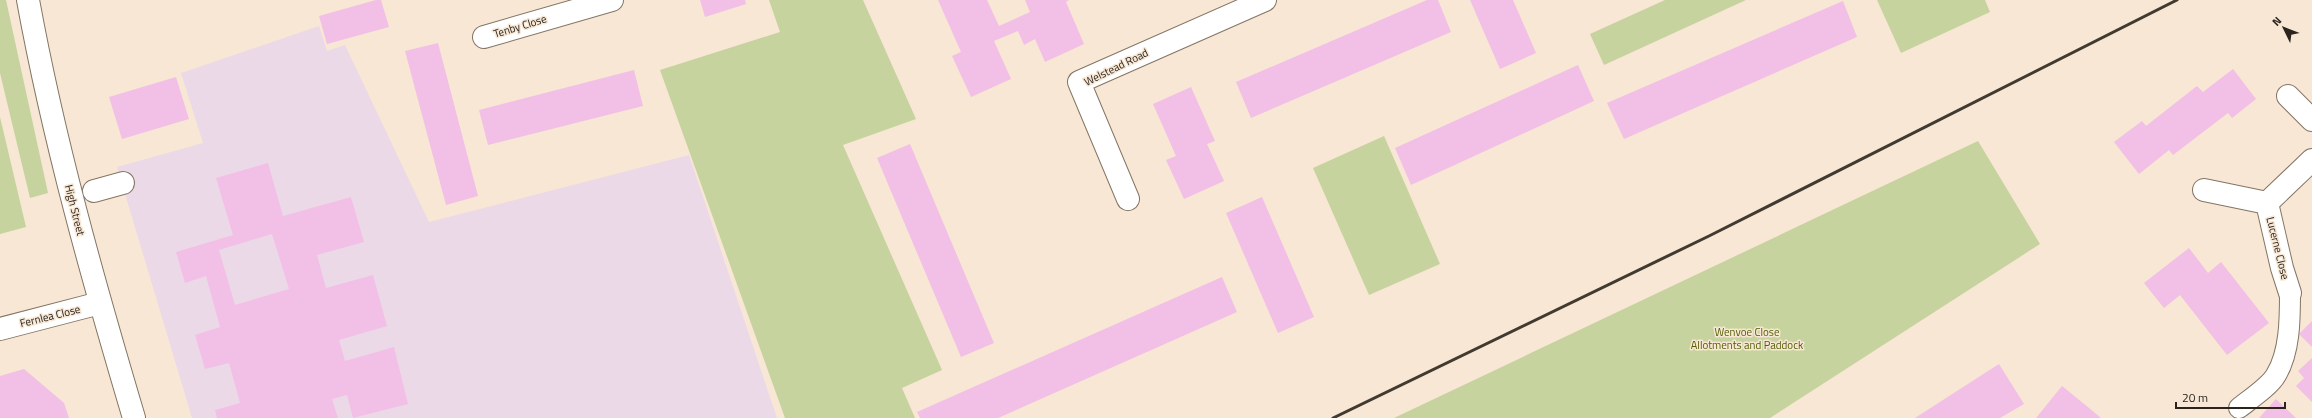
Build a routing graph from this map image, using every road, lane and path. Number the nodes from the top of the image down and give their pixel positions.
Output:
1 (28, 0) edge
2 (612, 0) edge
3 (1265, 0) edge
4 (554, 8) edge
5 (484, 37) dead end
6 (2288, 96) dead end
7 (2312, 120) edge
8 (2312, 160) edge
9 (123, 183) dead end
10 (2204, 190) dead end
11 (94, 191) dead end
12 (1128, 199) dead end
13 (2267, 203) junction
14 (2290, 293) joint
15 (100, 303) junction
16 (0, 328) edge
17 (2239, 408) dead end
18 (134, 418) edge

1 - 15 street, High Street
2 - 4 street, Tenby Close
3 - 12 street, Welstead Road
4 - 5 street, Tenby Close
6 - 7 street
8 - 13 street, Lucerne Close
9 - 11 street
10 - 13 street, Lucerne Close
13 - 14 street, Lucerne Close
14 - 17 lane
15 - 16 street, Fernlea Close
15 - 18 street, High Street

